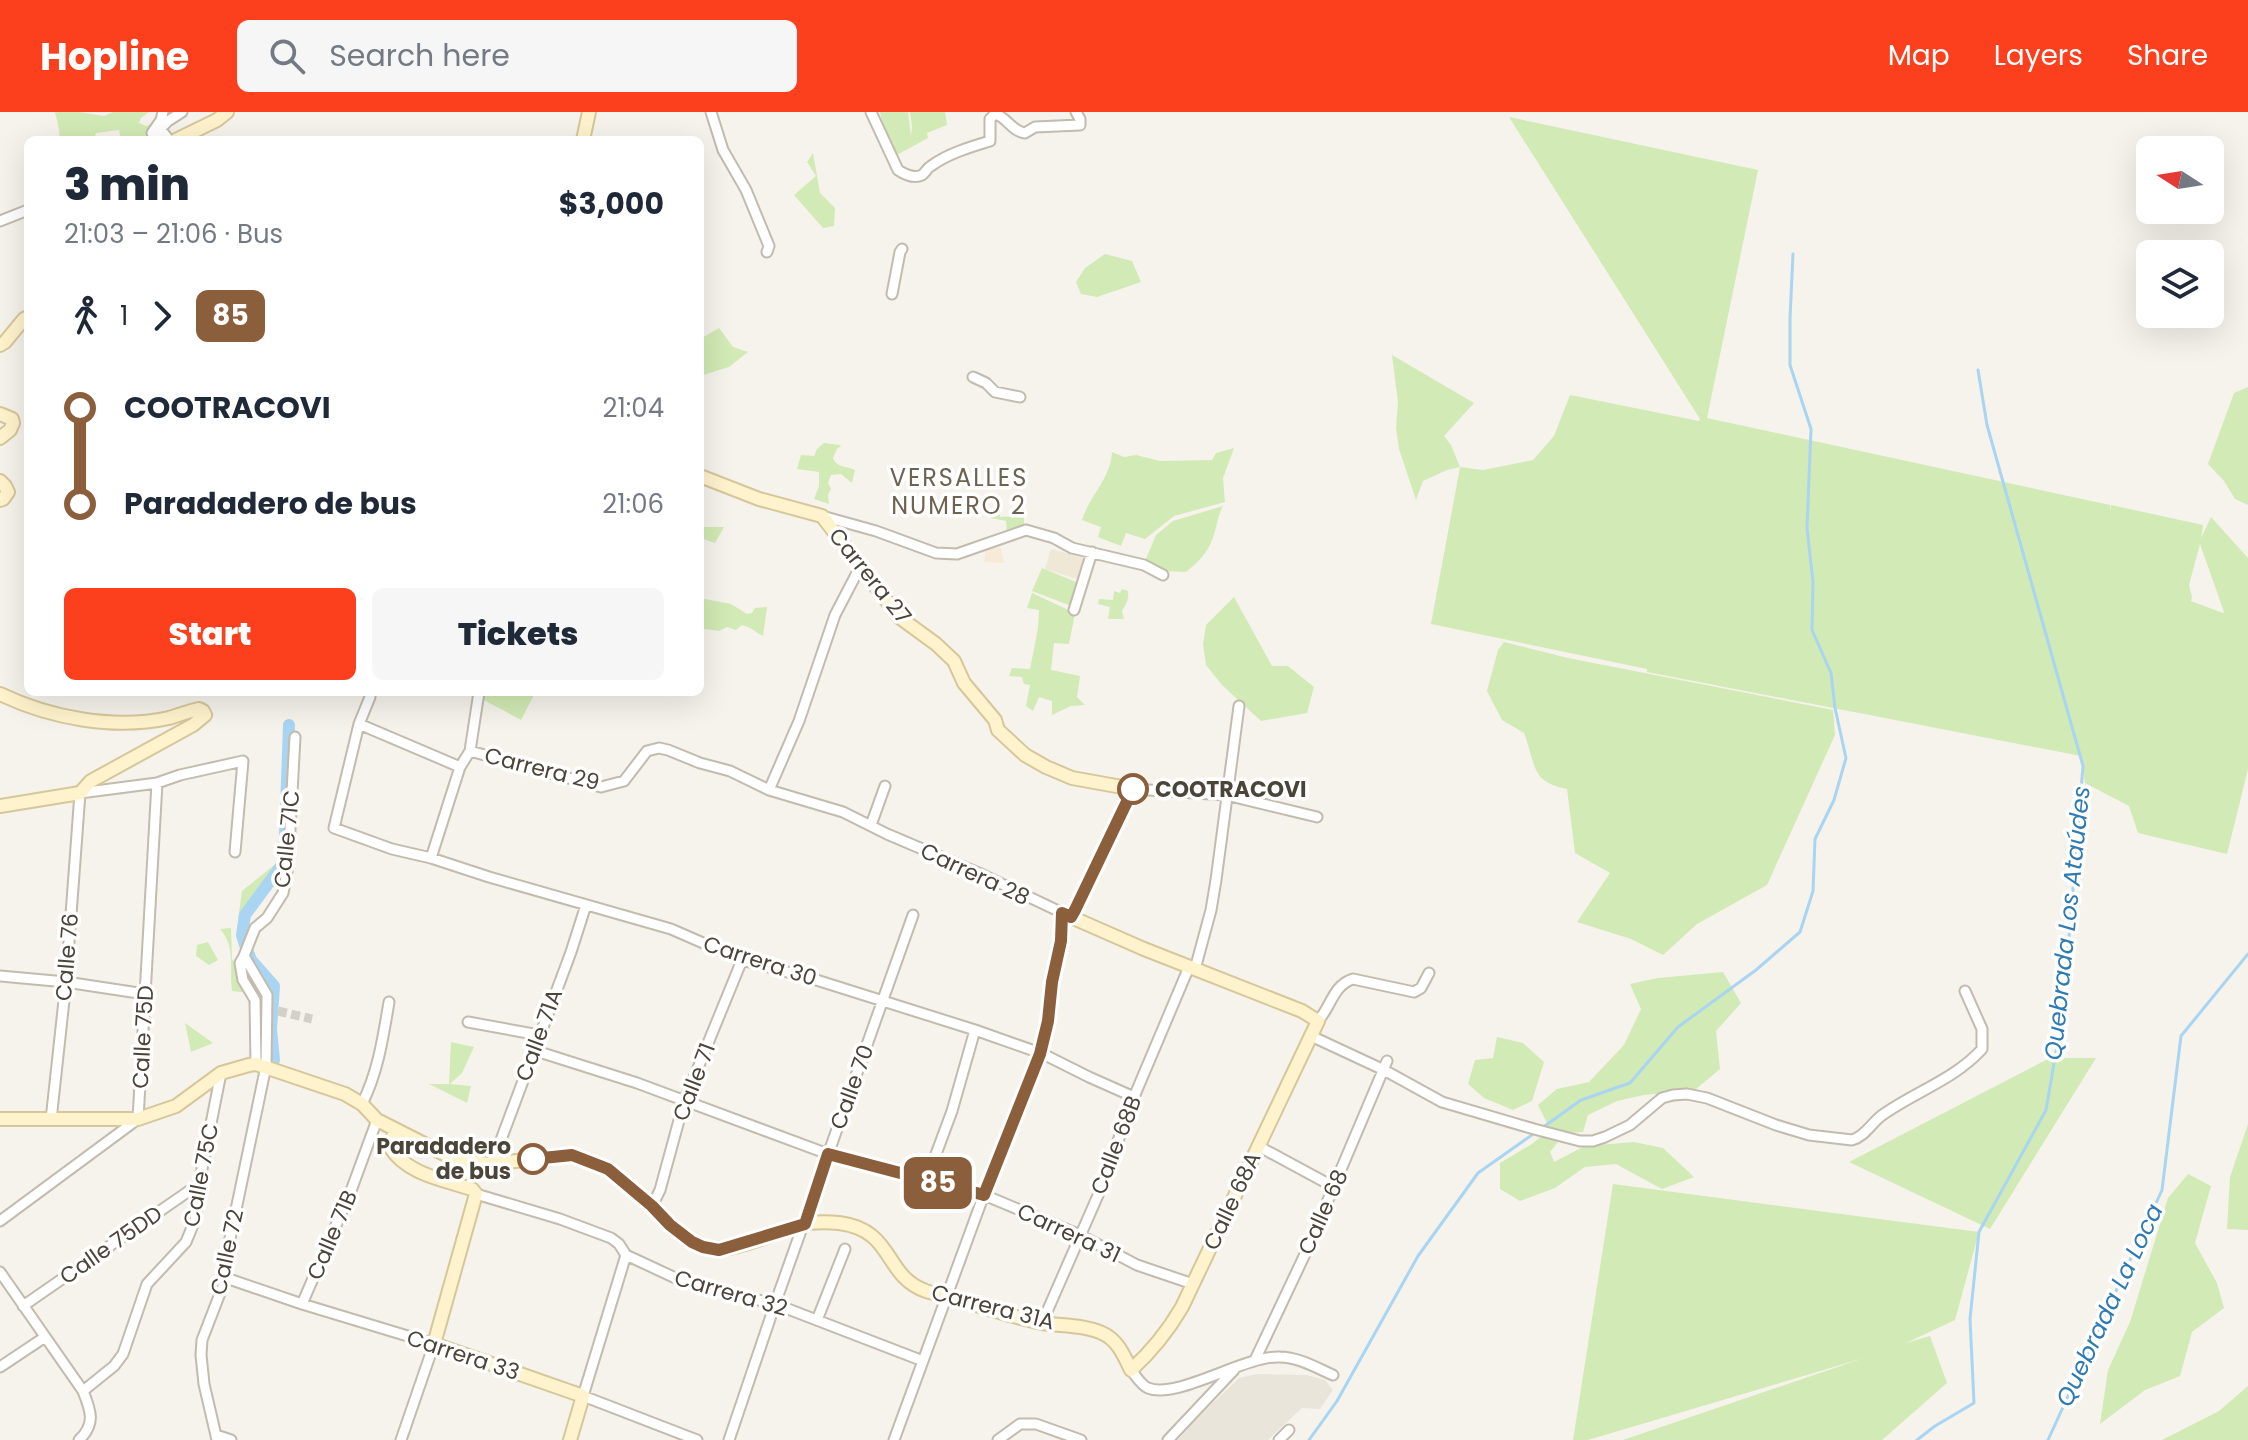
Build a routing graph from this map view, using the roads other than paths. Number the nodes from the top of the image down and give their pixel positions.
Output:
1 (163, 112) edge
2 (182, 112) edge
3 (589, 112) edge
4 (711, 112) edge
5 (871, 112) edge
6 (1076, 112) edge
7 (222, 116) edge
8 (160, 136) edge
9 (184, 136) edge
10 (584, 136) edge
11 (24, 212) edge
12 (0, 221) edge
13 (902, 249) dead end
14 (767, 252) dead end
15 (892, 294) dead end
16 (24, 319) edge
17 (0, 345) edge
18 (973, 377) dead end
19 (1020, 397) dead end
20 (0, 414) edge
21 (0, 438) edge
22 (704, 478) edge
23 (0, 481) edge
24 (2, 499) edge
25 (822, 516) junction
26 (1092, 552) junction
27 (860, 567) junction
28 (1163, 575) dead end
29 (1074, 610) dead end
30 (0, 694) edge
31 (478, 696) edge
32 (370, 697) dead end
33 (1239, 706) dead end
34 (359, 724) junction
35 (295, 737) dead end
36 (470, 751) junction
37 (647, 751) joint
38 (460, 767) junction
39 (157, 783) junction
40 (885, 786) dead end
41 (1133, 789) junction
42 (769, 790) junction
43 (80, 793) junction
44 (1226, 795) junction
45 (0, 806) edge
46 (1317, 817) dead end
47 (871, 825) junction
48 (235, 852) dead end
49 (431, 858) junction
50 (586, 905) junction
51 (913, 915) dead end
52 (1066, 915) junction
53 (742, 960) junction
54 (1192, 968) junction
55 (1429, 973) dead end
56 (0, 976) edge
57 (66, 982) junction
58 (1965, 991) dead end
59 (145, 994) junction
60 (883, 1001) junction
61 (389, 1002) dead end
62 (1318, 1021) junction
63 (468, 1022) dead end
64 (975, 1030) junction
65 (539, 1035) junction
66 (1311, 1036) junction
67 (533, 1050) junction
68 (1041, 1053) junction
69 (261, 1065) junction
70 (1386, 1066) junction
71 (221, 1073) junction
72 (1134, 1097) junction
73 (684, 1102) junction
74 (362, 1104) junction
75 (0, 1119) edge
76 (138, 1119) junction
77 (51, 1120) junction
78 (377, 1120) junction
79 (395, 1129) junction
80 (1258, 1146) junction
81 (828, 1154) junction
82 (492, 1164) junction
83 (926, 1181) junction
84 (199, 1184) junction
85 (1334, 1187) junction
86 (476, 1194) junction
87 (984, 1195) junction
88 (652, 1206) junction
89 (0, 1221) edge
90 (805, 1224) junction
91 (1080, 1235) junction
92 (845, 1249) dead end
93 (626, 1255) junction
94 (0, 1272) edge
95 (226, 1278) junction
96 (1193, 1284) junction
97 (947, 1296) junction
98 (302, 1304) junction
99 (775, 1304) junction
100 (23, 1306) junction
101 (817, 1320) junction
102 (1042, 1323) junction
103 (45, 1337) junction
104 (434, 1344) junction
105 (1255, 1360) junction
106 (923, 1361) junction
107 (0, 1367) edge
108 (1236, 1368) junction
109 (1131, 1370) junction
110 (1333, 1375) dead end
111 (83, 1391) junction
112 (583, 1396) junction
113 (1289, 1430) dead end
114 (81, 1438) edge
115 (215, 1438) edge
116 (231, 1440) edge
117 (401, 1440) edge
118 (570, 1440) edge
119 (697, 1440) edge
120 (729, 1440) edge
121 (894, 1440) edge
122 (998, 1440) edge
123 (1081, 1440) edge
124 (1168, 1440) edge
125 (1279, 1440) edge

1 - 8 street
2 - 8 street
3 - 10 street
4 - 14 street
5 - 6 street
7 - 9 street
11 - 12 street
13 - 15 street
16 - 17 street
18 - 19 street
20 - 21 street
22 - 25 street, Carrera 27
23 - 24 street
25 - 26 street
25 - 27 street, Carrera 27
26 - 28 street
26 - 29 street
27 - 41 street, Carrera 27
27 - 42 street
30 - 43 street
31 - 36 street
32 - 34 street
33 - 44 street
34 - 38 street, Carrera 29
34 - 49 street, Carrera 30
35 - 69 street, Calle 71C
36 - 37 street, Carrera 29
36 - 38 street
37 - 42 street, Carrera 28
38 - 49 street
39 - 43 street
39 - 48 street
39 - 59 street, Calle 75D
40 - 47 street
41 - 44 street, Carrera 27
41 - 52 street
42 - 47 street, Carrera 28
43 - 45 street
43 - 57 street, Calle 76
44 - 46 street, Carrera 27
44 - 54 street, Calle 68B
47 - 52 street, Carrera 28
49 - 50 street, Carrera 30
50 - 53 street, Carrera 30
50 - 65 street, Calle 71A
51 - 60 street, Calle 70
52 - 54 street, Carrera 28
52 - 68 street
53 - 60 street, Carrera 30
53 - 73 street, Calle 71
54 - 62 street, Carrera 28
54 - 72 street, Calle 68B
55 - 62 street, Calle 68A
56 - 57 street
57 - 59 street
57 - 77 street, Calle 76
58 - 70 street
59 - 76 street, Calle 75D
60 - 64 street, Carrera 30
60 - 81 street, Calle 70
61 - 74 street
62 - 66 street, Calle 68A
63 - 65 street
64 - 68 street, Carrera 30
64 - 83 street
65 - 67 street, Calle 71A
66 - 70 street
66 - 80 street, Calle 68A
67 - 73 street, Carrera 31
67 - 82 street, Calle 71A
68 - 72 street, Carrera 30
68 - 87 street
69 - 71 street
69 - 74 street, Carrera 31A
69 - 95 street, Calle 72
70 - 85 street, Calle 68
71 - 76 street
71 - 84 street, Calle 75C
72 - 91 street, Calle 68B
73 - 81 street, Carrera 31
73 - 88 street, Calle 71
74 - 78 street, Carrera 31A
75 - 77 street
76 - 77 street
76 - 89 street, Calle 75D
78 - 79 street, Carrera 31A
78 - 98 street, Calle 71B
79 - 82 street, Carrera 31A
79 - 86 street, Carrera 32
80 - 85 street
80 - 96 street, Calle 68A
81 - 83 street, Carrera 31
81 - 90 street, Calle 70
82 - 88 street, Carrera 31A
83 - 87 street, Carrera 31
84 - 100 street, Calle 75DD
84 - 111 street, Calle 75C
85 - 105 street, Calle 68
86 - 93 street, Carrera 32
86 - 104 street
87 - 91 street, Carrera 31
87 - 97 street
88 - 90 street, Carrera 31A
90 - 97 street, Carrera 31A
90 - 99 street, Calle 70
91 - 96 street, Carrera 31
91 - 102 street, Calle 68B
92 - 101 street
93 - 99 street, Carrera 32
93 - 112 street
94 - 100 street
95 - 98 street, Carrera 33
95 - 115 street, Calle 72
96 - 109 street, Calle 68A
97 - 102 street, Carrera 31A
97 - 106 street
98 - 104 street, Carrera 33
99 - 101 street, Carrera 32
99 - 120 street, Calle 70
100 - 103 street
101 - 106 street, Carrera 32
102 - 109 street, Carrera 31A
103 - 107 street
103 - 111 street
104 - 112 street, Carrera 33
104 - 117 street
105 - 108 street, Carrera 31A
105 - 110 street, Carrera 31A
106 - 121 street
108 - 109 street, Carrera 31A
108 - 124 street
111 - 114 street
112 - 118 street
112 - 119 street, Carrera 33
113 - 125 street
115 - 116 street
122 - 123 street

